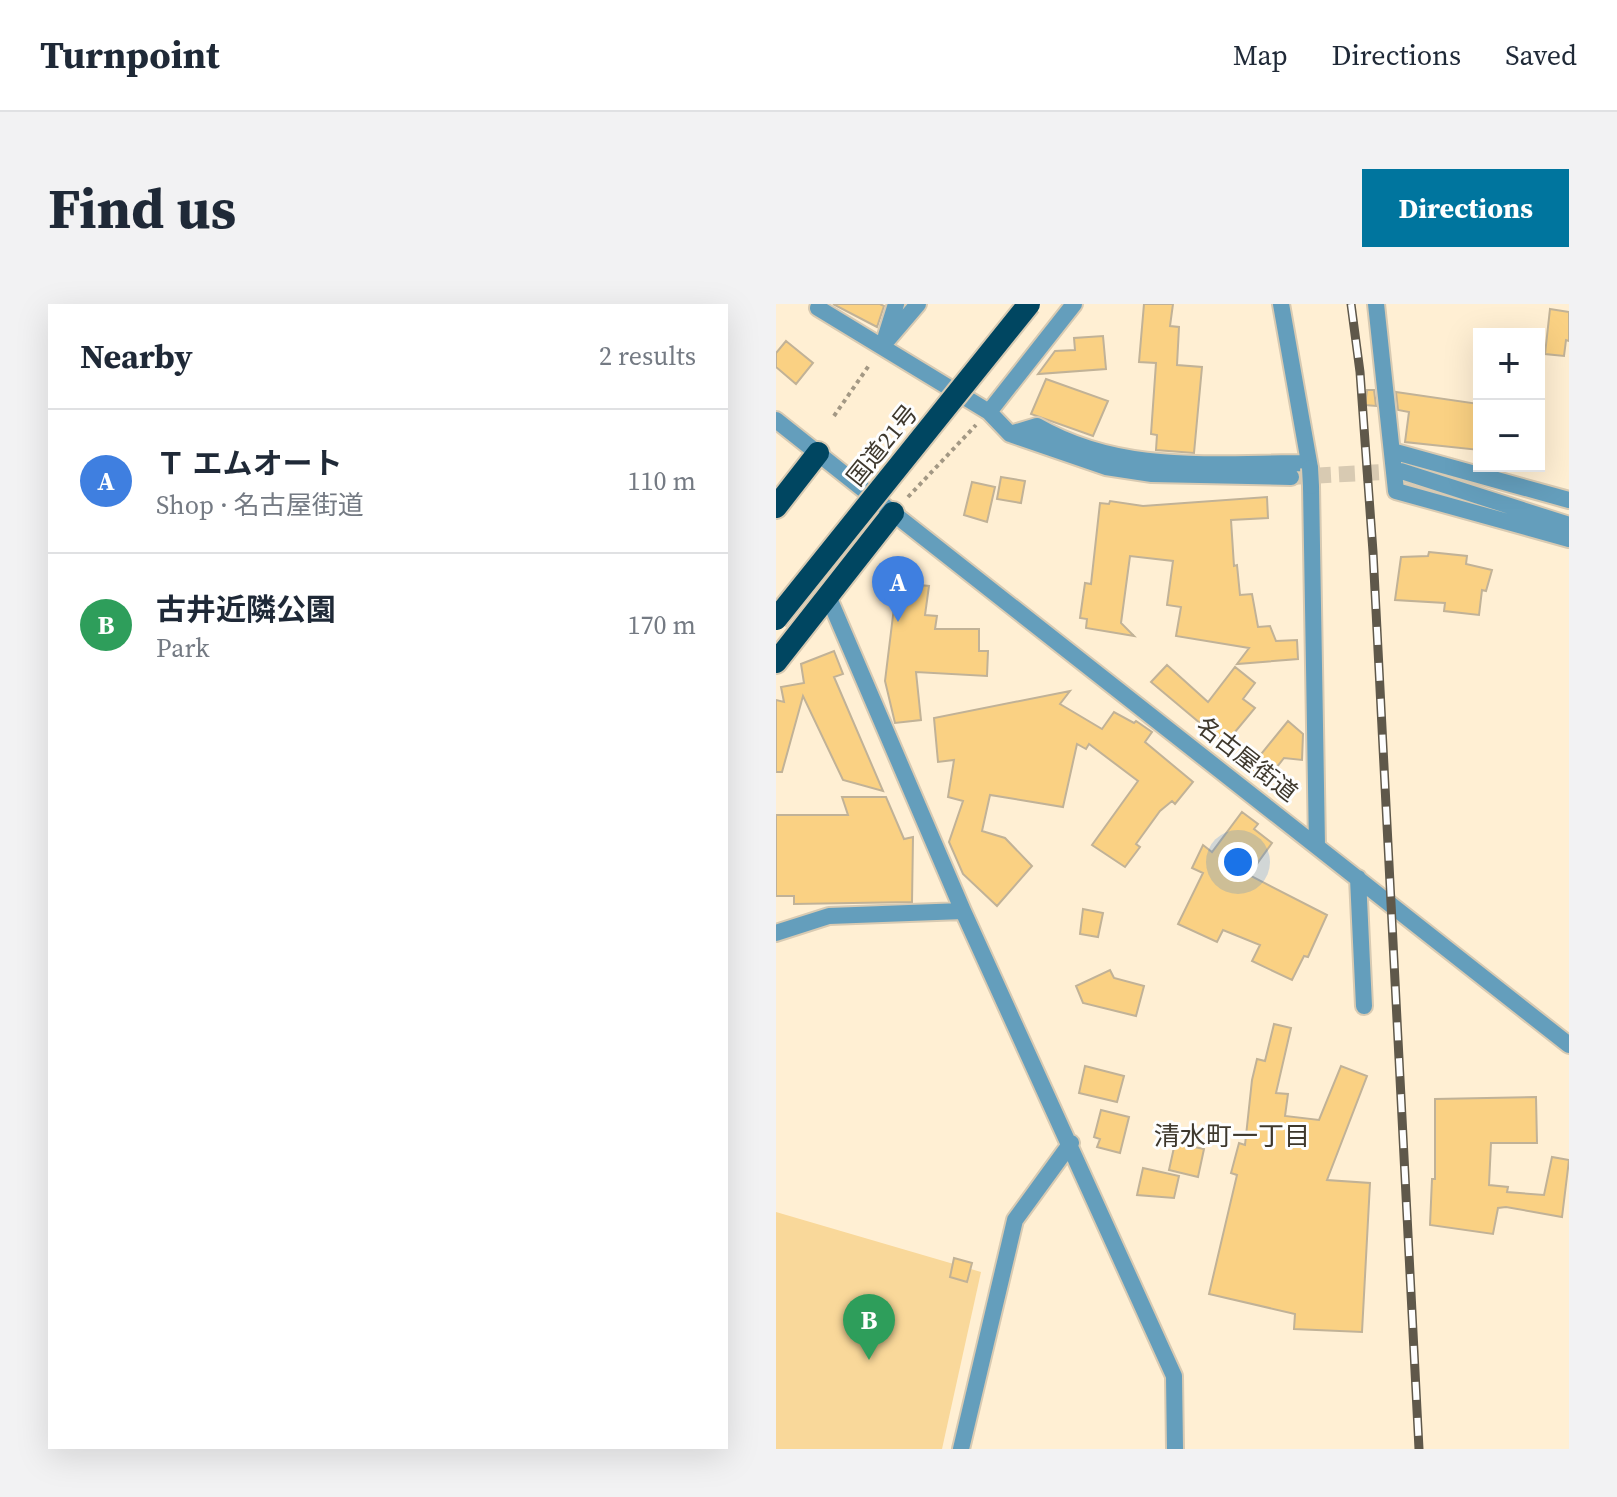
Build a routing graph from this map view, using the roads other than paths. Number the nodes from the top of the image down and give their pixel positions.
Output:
1 (896, 304) edge
2 (918, 304) edge
3 (1010, 304) edge
4 (1029, 304) edge
5 (1074, 304) edge
6 (1281, 304) edge
7 (1376, 304) edge
8 (818, 308) dead end
9 (883, 345) junction
10 (989, 412) junction
11 (776, 420) edge
12 (1010, 434) junction
13 (1392, 451) junction
14 (818, 453) junction
15 (1309, 466) junction
16 (1401, 471) tunnel mouth
17 (1291, 477) tunnel mouth
18 (1569, 500) edge
19 (776, 507) edge
20 (893, 513) junction
21 (1569, 525) edge
22 (1569, 539) edge
23 (776, 595) edge
24 (828, 596) junction
25 (776, 619) edge
26 (776, 662) edge
27 (1317, 846) junction
28 (1358, 878) junction
29 (963, 911) junction
30 (776, 933) edge
31 (1364, 1006) dead end
32 (1569, 1045) edge
33 (1071, 1143) junction
34 (961, 1449) edge
35 (1175, 1449) edge

1 - 9 street
2 - 9 street
3 - 23 highway, 国道21号
4 - 25 highway, 国道21号, bridge
5 - 10 street
6 - 15 street
7 - 13 street
8 - 9 street
9 - 10 street
10 - 12 street
11 - 14 street, 名古屋街道
12 - 15 street
12 - 17 street
13 - 18 street
13 - 22 street
14 - 19 highway
14 - 20 street, 名古屋街道
15 - 27 street, bridge
16 - 21 street
20 - 24 highway
20 - 27 street, 名古屋街道
24 - 26 highway
24 - 29 street
27 - 28 street, 名古屋街道
28 - 31 street
28 - 32 street, 名古屋街道
29 - 30 street
29 - 33 street
33 - 34 street
33 - 35 street

